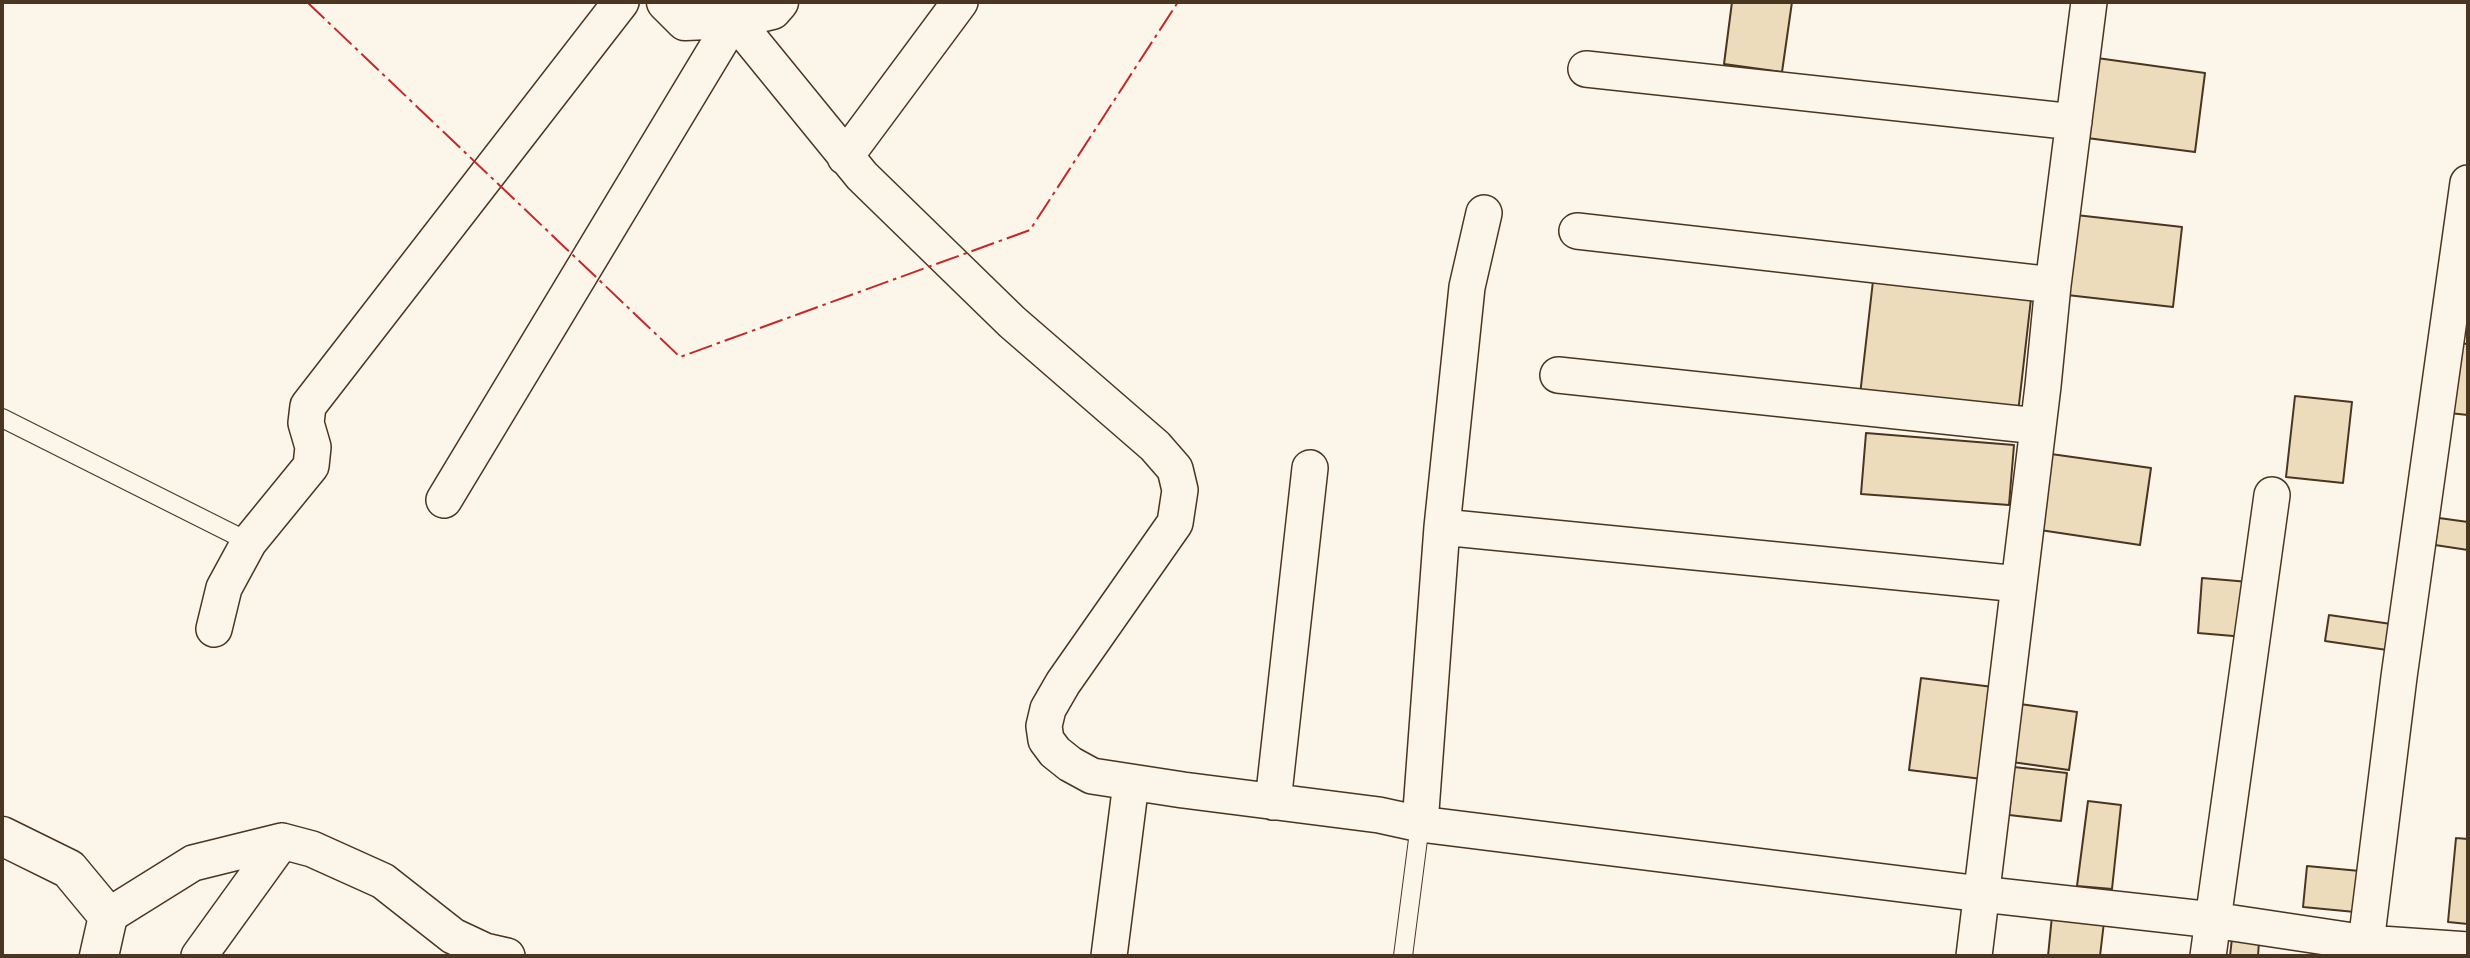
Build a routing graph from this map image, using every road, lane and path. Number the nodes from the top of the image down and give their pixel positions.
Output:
1 (621, 2) edge
2 (666, 2) edge
3 (779, 2) edge
4 (960, 2) edge
5 (2089, 2) edge
6 (734, 19) junction
7 (1586, 69) dead end
8 (2074, 122) junction
9 (845, 157) junction
10 (2468, 183) edge
11 (1484, 213) dead end
12 (1577, 231) dead end
13 (2053, 285) junction
14 (1558, 375) dead end
15 (2, 418) edge
16 (2038, 426) junction
17 (1310, 468) dead end
18 (2272, 495) dead end
19 (444, 500) dead end
20 (1442, 527) junction
21 (249, 542) junction
22 (2019, 584) junction
23 (214, 629) dead end
24 (1131, 783) junction
25 (1273, 802) junction
26 (1420, 824) junction
27 (282, 841) junction
28 (6, 847) edge
29 (1981, 894) junction
30 (108, 916) junction
31 (2213, 920) junction
32 (2366, 943) junction
33 (2468, 950) edge
34 (99, 956) edge
35 (199, 956) edge
36 (507, 956) edge
37 (1109, 956) edge
38 (1403, 956) edge
39 (1974, 956) edge
40 (2208, 956) edge

1 - 21 street
2 - 6 street
3 - 6 street
4 - 9 street
5 - 8 street
6 - 9 street
6 - 19 street
7 - 8 street
8 - 13 street
9 - 24 street
10 - 32 street
11 - 20 street
12 - 13 street
13 - 16 street
14 - 16 street
15 - 21 lane
16 - 22 street
17 - 25 street
18 - 31 street
20 - 22 street
20 - 26 street
21 - 23 street
22 - 29 street
24 - 25 street
24 - 37 street
25 - 26 street
26 - 29 street
26 - 38 lane
27 - 30 street
27 - 35 street
27 - 36 street
28 - 30 street
29 - 31 street
29 - 39 street
30 - 34 street
31 - 32 street
31 - 40 street
32 - 33 street

